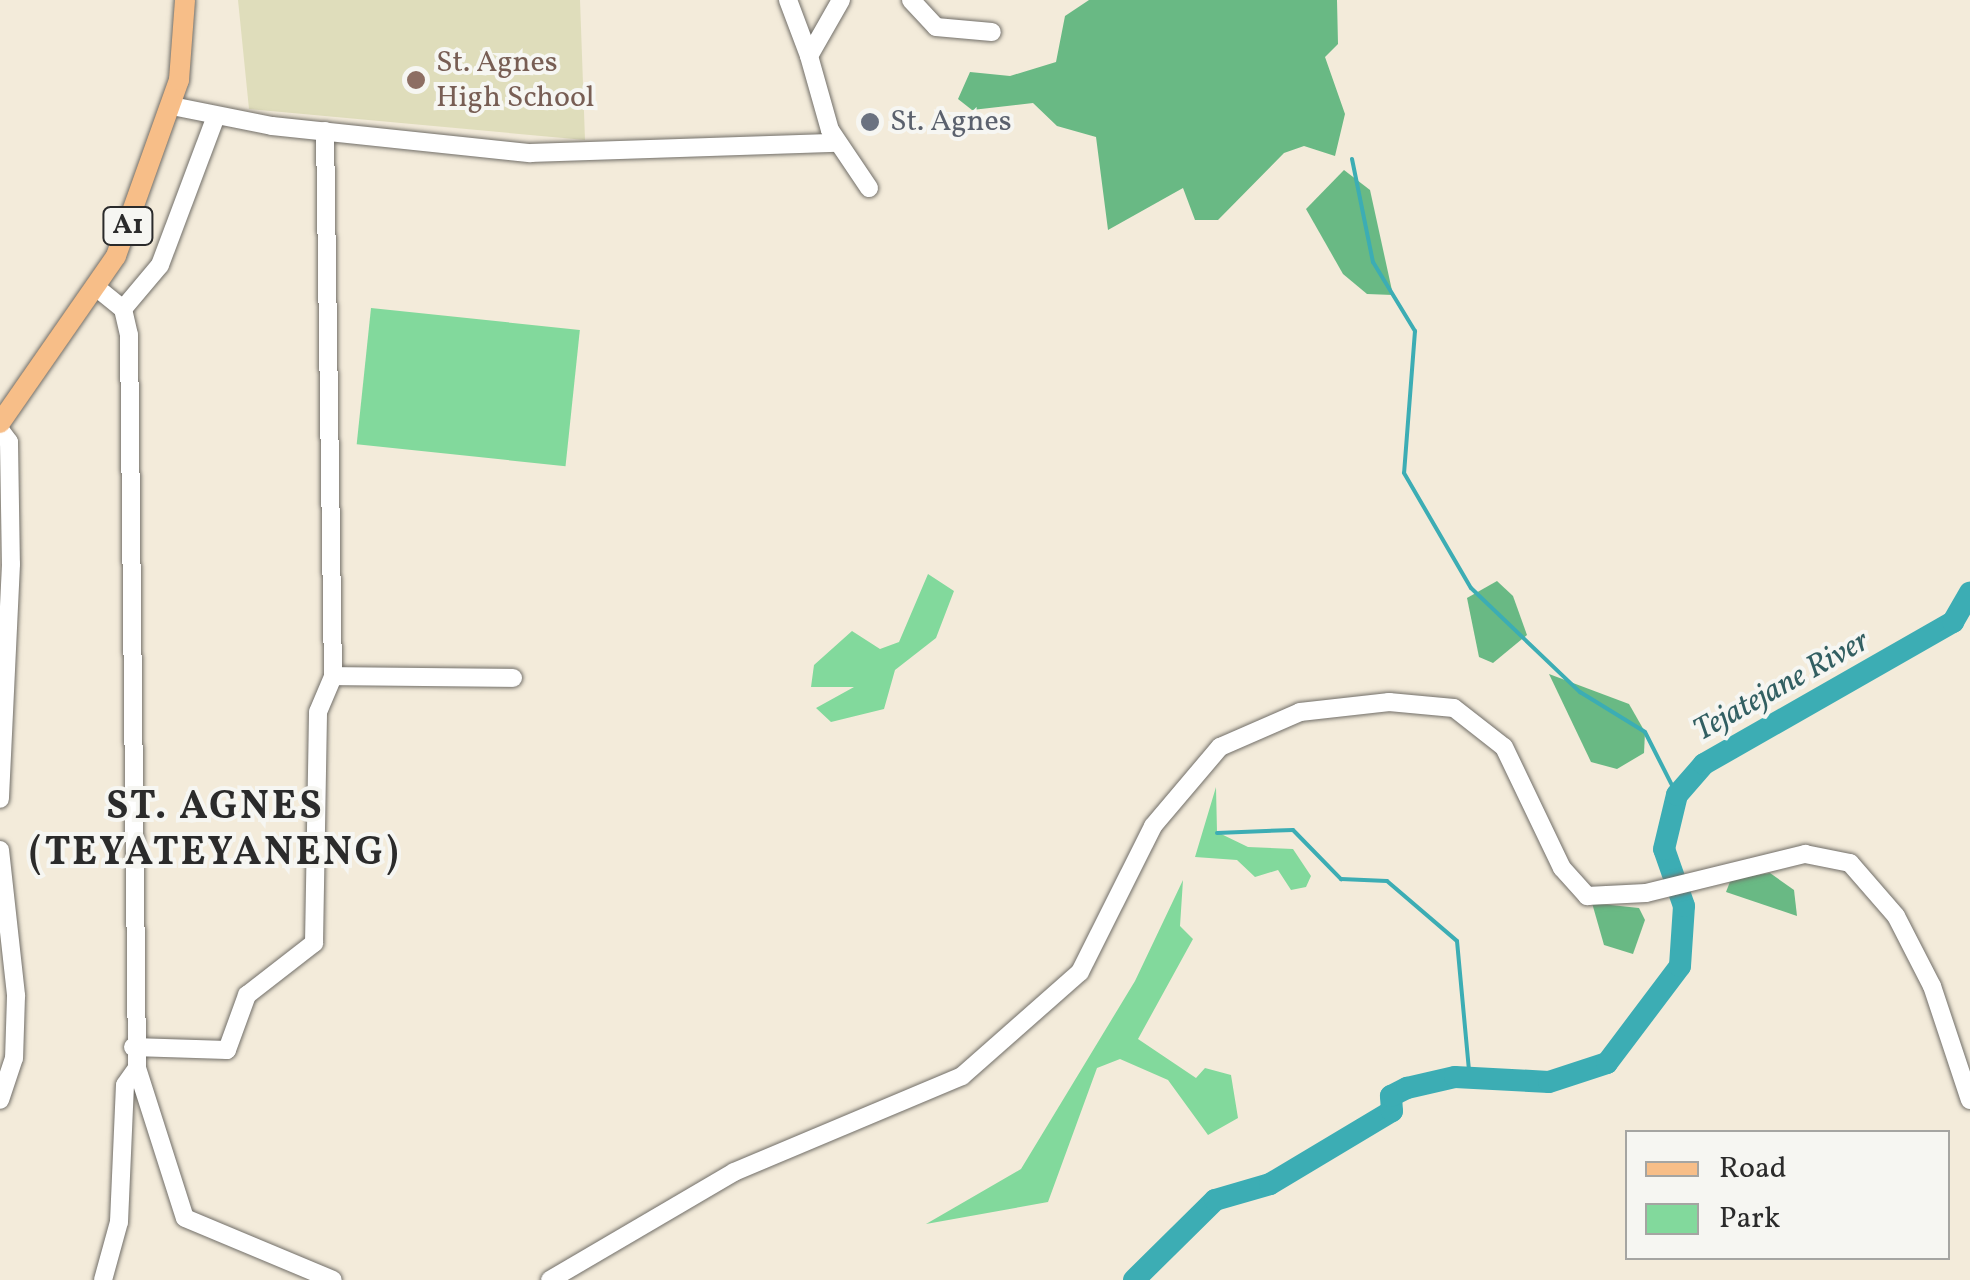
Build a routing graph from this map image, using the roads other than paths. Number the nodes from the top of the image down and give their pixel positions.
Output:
1 (185, 0) edge
2 (788, 0) edge
3 (841, 0) edge
4 (911, 0) edge
5 (992, 32) dead end
6 (809, 56) junction
7 (172, 106) junction
8 (216, 116) junction
9 (325, 131) junction
10 (836, 143) junction
11 (870, 188) dead end
12 (97, 288) junction
13 (123, 309) junction
14 (0, 427) edge
15 (333, 676) junction
16 (512, 678) dead end
17 (1, 794) edge
18 (0, 850) edge
19 (133, 1048) junction
20 (136, 1068) junction
21 (0, 1100) edge
22 (1970, 1100) edge
23 (102, 1280) edge
24 (333, 1280) edge
25 (550, 1280) edge

1 - 7 main road, A1
2 - 6 street
3 - 6 street
4 - 5 street
6 - 10 street
7 - 8 street
7 - 12 main road, A1
8 - 9 street
8 - 13 street
9 - 10 street
9 - 15 street
10 - 11 street
12 - 13 street
12 - 14 main road, A1
13 - 19 street
14 - 17 street
15 - 16 street
15 - 19 street
18 - 21 street
19 - 20 street
20 - 23 street
20 - 24 street
22 - 25 street

